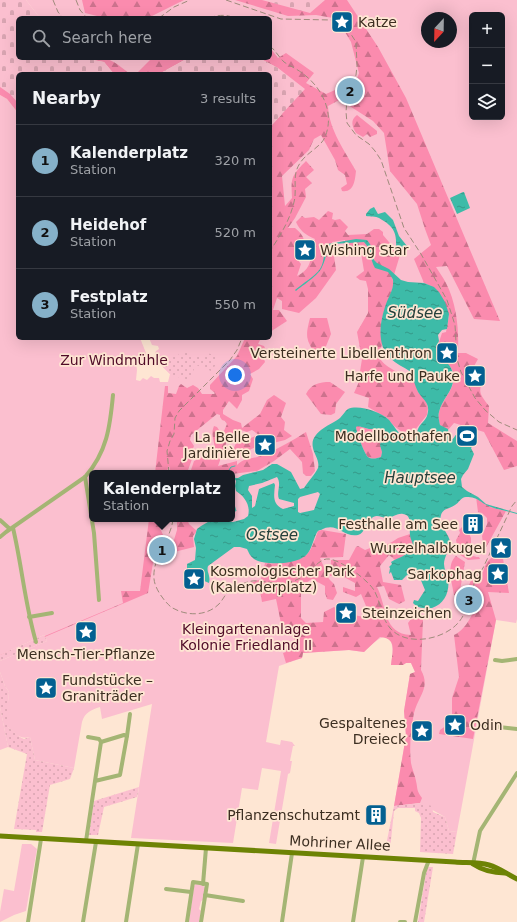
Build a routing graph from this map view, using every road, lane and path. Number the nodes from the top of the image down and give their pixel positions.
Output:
1 (113, 394) dead end
2 (90, 470) edge
3 (89, 472) edge
4 (85, 477) junction
5 (89, 502) edge
6 (0, 520) edge
7 (92, 522) edge
8 (12, 528) junction
9 (0, 537) edge
10 (99, 600) dead end
11 (52, 613) dead end
12 (29, 617) junction
13 (36, 642) dead end
14 (517, 659) edge
15 (495, 660) dead end
16 (130, 714) dead end
17 (482, 725) dead end
18 (517, 729) edge
19 (127, 736) junction
20 (88, 738) dead end
21 (101, 742) junction
22 (517, 772) edge
23 (95, 781) junction
24 (0, 836) edge
25 (41, 838) junction
26 (86, 841) junction
27 (96, 842) junction
28 (138, 844) junction
29 (206, 848) junction
30 (292, 853) junction
31 (363, 857) junction
32 (429, 860) junction
33 (473, 864) junction
34 (517, 879) edge
35 (202, 884) junction
36 (166, 889) dead end
37 (191, 892) junction
38 (205, 895) junction
39 (243, 900) dead end
40 (28, 922) edge
41 (84, 922) edge
42 (126, 922) edge
43 (186, 922) edge
44 (201, 922) edge
45 (282, 922) edge
46 (353, 922) edge
47 (400, 922) edge
48 (405, 922) edge
49 (415, 922) edge

1 - 2 street
3 - 4 street
4 - 5 street
4 - 8 street
6 - 8 street
7 - 10 street
8 - 9 street
8 - 12 street
11 - 12 street
12 - 13 street
14 - 15 street
16 - 19 street
17 - 18 street
19 - 21 street
19 - 23 street
20 - 21 street
21 - 23 street
22 - 33 street
23 - 26 street
24 - 25 main road, Mohriner Allee
25 - 26 main road, Mohriner Allee
25 - 40 street
26 - 27 main road, Mohriner Allee
27 - 28 main road, Mohriner Allee
27 - 41 street
28 - 29 main road, Mohriner Allee
28 - 42 street
29 - 30 main road, Mohriner Allee
29 - 35 street
30 - 31 main road, Mohriner Allee
30 - 45 street
31 - 32 main road, Mohriner Allee
31 - 46 street
32 - 33 main road, Mohriner Allee
32 - 49 street
33 - 34 main road, Mohriner Allee
35 - 37 street
35 - 38 street
36 - 37 street
37 - 43 street
38 - 39 street
38 - 44 street
47 - 48 street

